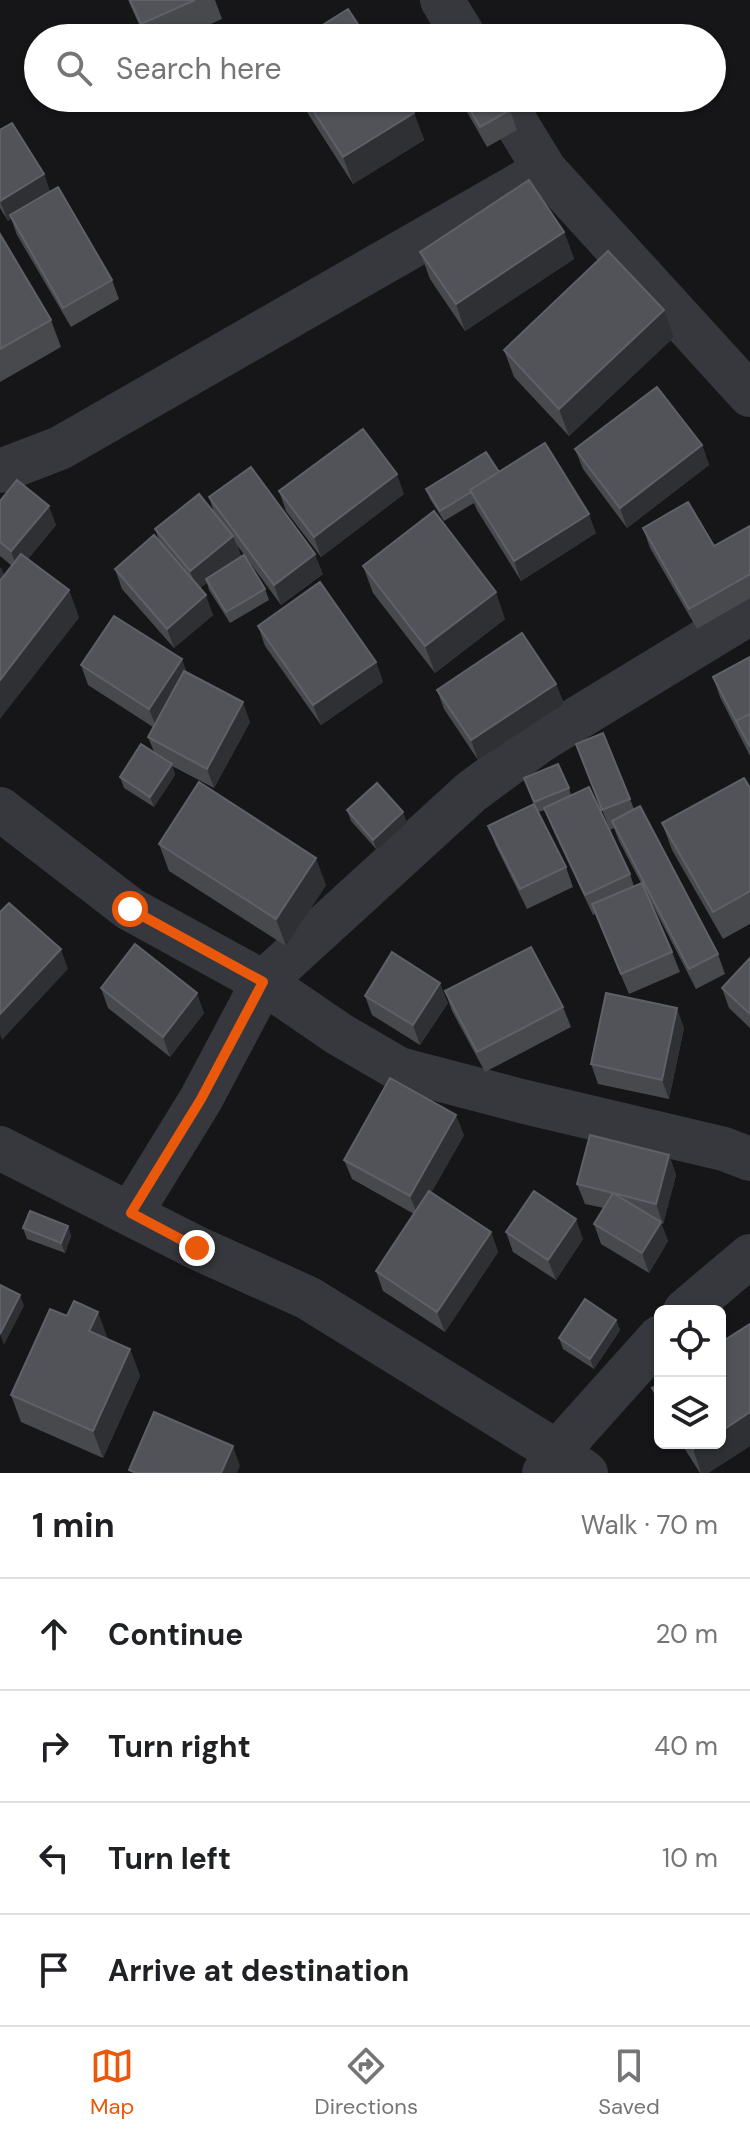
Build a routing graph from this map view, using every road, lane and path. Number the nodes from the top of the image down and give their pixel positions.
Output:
1 (442, 0) edge
2 (457, 24) edge
3 (510, 112) edge
4 (545, 170) junction
5 (750, 395) edge
6 (0, 471) edge
7 (750, 613) edge
8 (0, 809) edge
9 (263, 982) junction
10 (0, 1148) edge
11 (750, 1159) edge
12 (131, 1213) junction
13 (750, 1256) edge
14 (692, 1305) edge
15 (654, 1345) edge
16 (562, 1466) edge

1 - 2 street
3 - 4 street
4 - 5 street
4 - 6 street
7 - 9 street
8 - 9 street
9 - 11 street
9 - 12 street
10 - 12 street
12 - 16 street
13 - 14 street
15 - 16 street

